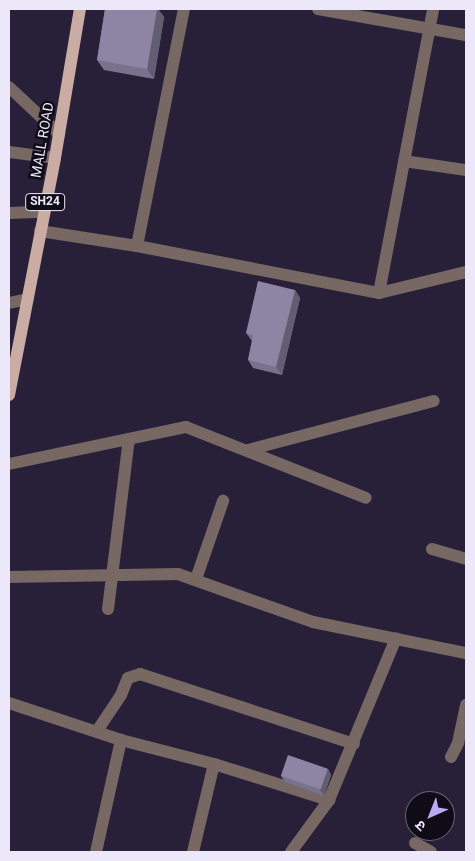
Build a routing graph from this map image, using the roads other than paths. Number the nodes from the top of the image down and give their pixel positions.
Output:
1 (80, 9) edge
2 (184, 9) edge
3 (318, 9) edge
4 (432, 9) edge
5 (359, 12) edge
6 (429, 29) junction
7 (466, 35) edge
8 (9, 87) edge
9 (59, 134) junction
10 (9, 152) edge
11 (55, 158) junction
12 (404, 161) junction
13 (466, 170) edge
14 (43, 212) junction
15 (9, 213) edge
16 (40, 231) junction
17 (137, 246) junction
18 (466, 272) edge
19 (379, 293) junction
20 (28, 299) junction
21 (9, 303) edge
22 (9, 395) edge
23 (434, 401) dead end
24 (129, 439) junction
25 (248, 450) junction
26 (9, 464) edge
27 (366, 498) dead end
28 (223, 501) dead end
29 (432, 549) dead end
30 (466, 559) edge
31 (114, 575) junction
32 (9, 577) edge
33 (196, 579) junction
34 (108, 609) dead end
35 (396, 638) junction
36 (466, 652) edge
37 (9, 703) edge
38 (466, 706) edge
39 (97, 731) junction
40 (121, 740) junction
41 (354, 744) junction
42 (451, 757) dead end
43 (214, 764) junction
44 (329, 800) junction
45 (415, 843) dead end
46 (96, 852) edge
47 (193, 852) edge
48 (291, 852) edge
49 (431, 852) edge

1 - 9 main road, MALL ROAD / SH24
2 - 17 street
3 - 5 street
4 - 6 street
5 - 6 street
6 - 7 street
6 - 12 street
8 - 9 street
9 - 11 main road, MALL ROAD / SH24
10 - 11 street
11 - 14 main road, MALL ROAD / SH24
12 - 13 street
12 - 19 street
14 - 15 street
14 - 16 main road, MALL ROAD / SH24
16 - 17 street
16 - 20 main road, MALL ROAD / SH24
17 - 19 street
18 - 19 street
20 - 21 street
20 - 22 main road, MALL ROAD / SH24
23 - 25 street
24 - 25 street
24 - 26 street
24 - 31 street
25 - 27 street
28 - 33 street
29 - 30 street
31 - 32 street
31 - 33 street
31 - 34 street
33 - 35 street
35 - 36 street
35 - 41 street
37 - 39 street
38 - 42 street
39 - 40 street
39 - 41 street
40 - 43 street
40 - 46 street
41 - 44 street
43 - 44 street
43 - 47 street
44 - 48 street
45 - 49 street

